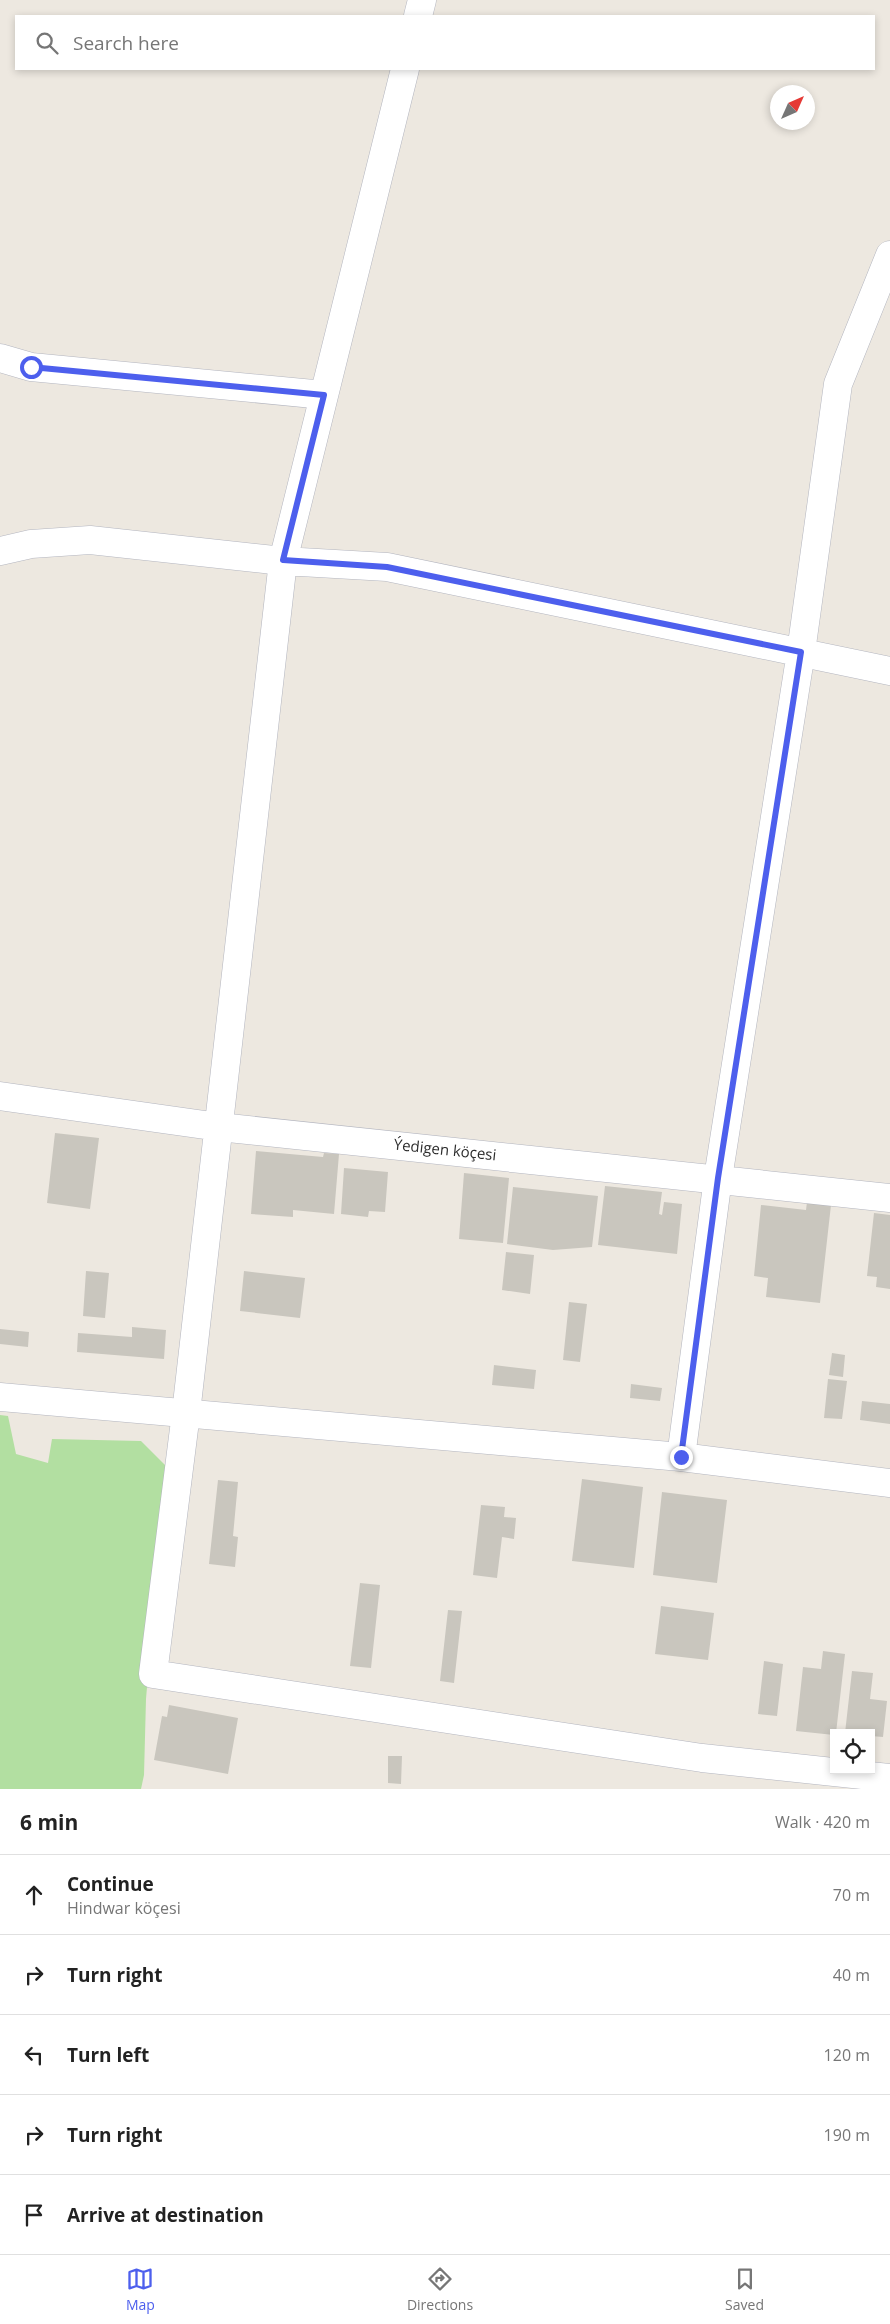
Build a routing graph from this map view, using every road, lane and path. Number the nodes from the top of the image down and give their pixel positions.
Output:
1 (422, 0) edge
2 (418, 15) edge
3 (405, 70) edge
4 (890, 255) edge
5 (0, 358) edge
6 (324, 395) junction
7 (0, 551) edge
8 (283, 560) junction
9 (801, 652) junction
10 (890, 671) edge
11 (0, 1096) edge
12 (218, 1127) junction
13 (718, 1178) junction
14 (890, 1198) edge
15 (0, 1397) edge
16 (186, 1413) junction
17 (681, 1457) junction
18 (890, 1483) edge
19 (890, 1778) edge

1 - 2 street
3 - 6 street
4 - 9 street
5 - 6 street
6 - 8 street
7 - 8 street
8 - 9 street
8 - 12 street
9 - 10 street
9 - 13 street
11 - 12 street, Ýedigen köçesi
12 - 13 street, Ýedigen köçesi
12 - 16 street
13 - 14 street, Ýedigen köçesi
13 - 17 street
15 - 16 street
16 - 17 street
16 - 19 street
17 - 18 street

